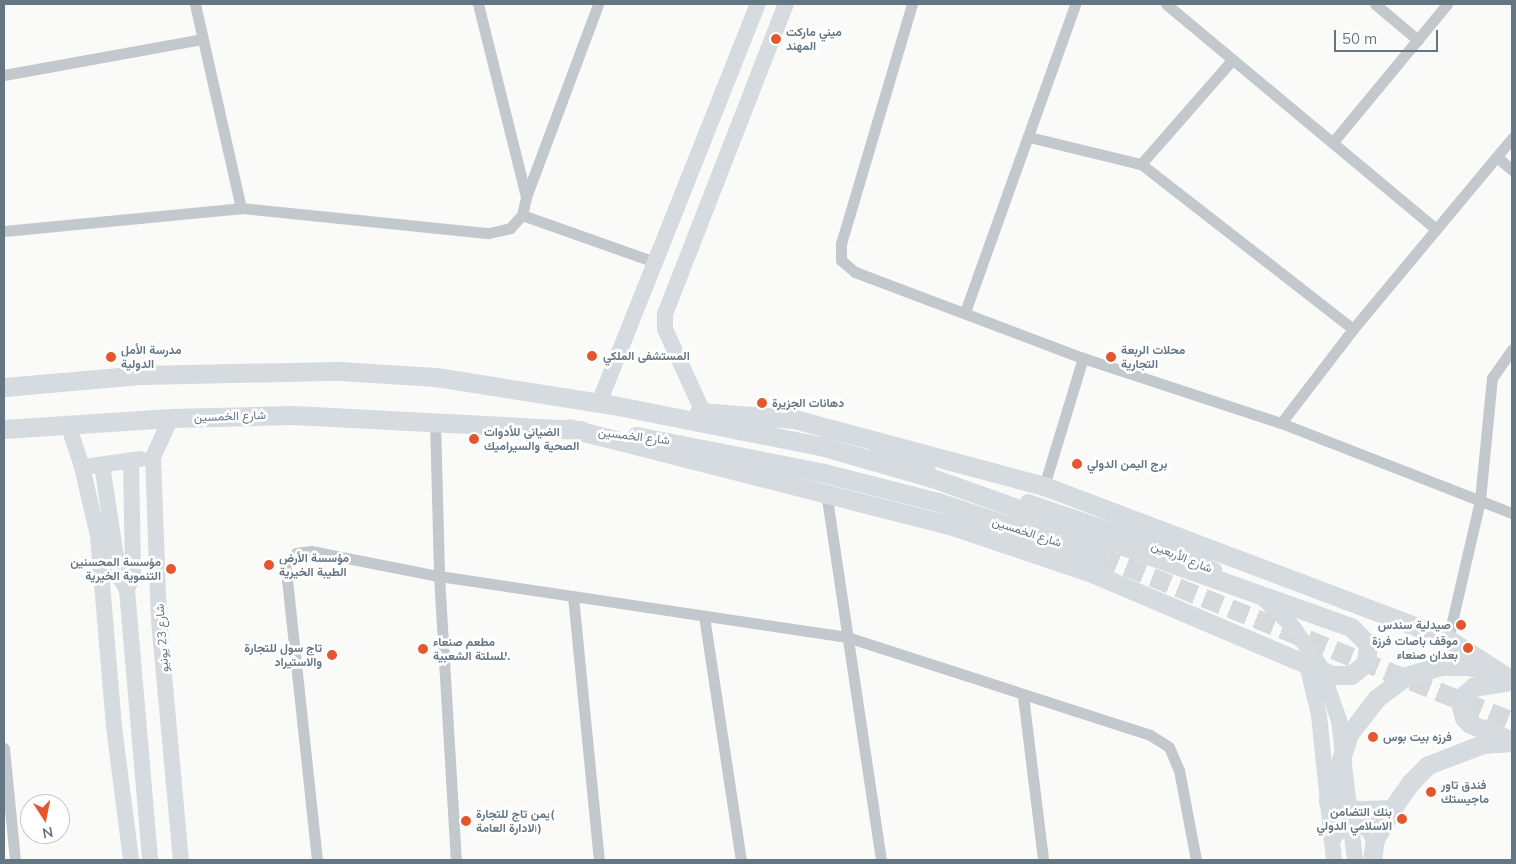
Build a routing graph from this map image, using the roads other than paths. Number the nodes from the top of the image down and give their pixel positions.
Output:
1 (195, 4) edge
2 (478, 4) edge
3 (598, 4) edge
4 (758, 4) edge
5 (786, 4) edge
6 (912, 4) edge
7 (1075, 4) edge
8 (1166, 4) edge
9 (1375, 4) edge
10 (1447, 4) edge
11 (202, 39) junction
12 (1418, 40) junction
13 (1232, 60) junction
14 (4, 76) edge
15 (1029, 137) junction
16 (1512, 138) edge
17 (1333, 142) junction
18 (1497, 157) junction
19 (1141, 164) junction
20 (1512, 170) edge
21 (526, 197) junction
22 (240, 208) junction
23 (522, 215) junction
24 (1436, 229) junction
25 (4, 231) edge
26 (656, 262) junction
27 (965, 312) junction
28 (1352, 329) junction
29 (1512, 349) edge
30 (1083, 358) junction
31 (4, 387) edge
32 (606, 404) junction
33 (703, 412) junction
34 (171, 418) junction
35 (435, 420) junction
36 (1281, 423) junction
37 (68, 424) junction
38 (569, 428) junction
39 (4, 429) edge
40 (821, 446) junction
41 (153, 457) junction
42 (131, 462) junction
43 (102, 465) junction
44 (82, 467) junction
45 (1044, 486) junction
46 (826, 492) junction
47 (1480, 500) junction
48 (1512, 513) edge
49 (1100, 556) tunnel mouth
50 (439, 576) junction
51 (127, 590) junction
52 (573, 596) junction
53 (704, 616) junction
54 (847, 637) junction
55 (1448, 639) junction
56 (1284, 653) junction
57 (1507, 678) edge
58 (1023, 696) junction
59 (1512, 741) edge
60 (4, 748) edge
61 (1328, 801) junction
62 (1392, 809) junction
63 (7, 810) edge
64 (1332, 837) junction
65 (1375, 839) junction
66 (15, 860) edge
67 (131, 860) edge
68 (150, 860) edge
69 (181, 860) edge
70 (317, 860) edge
71 (456, 860) edge
72 (599, 860) edge
73 (741, 860) edge
74 (881, 860) edge
75 (1043, 860) edge
76 (1196, 860) edge
77 (1334, 860) edge
78 (1355, 860) edge
79 (1372, 860) edge

1 - 11 street
2 - 21 street
3 - 21 street
4 - 26 street
5 - 33 street
6 - 27 street
7 - 15 street
8 - 13 street
9 - 12 street
10 - 12 street
11 - 14 street
11 - 22 street
12 - 17 street
13 - 17 street
13 - 19 street
15 - 19 street
15 - 27 street
16 - 18 street
17 - 24 street
18 - 20 street
18 - 24 street
19 - 28 street
21 - 23 street
22 - 23 street
22 - 25 street
23 - 26 street
24 - 28 street
26 - 32 street
27 - 30 street
28 - 36 street
29 - 47 street
30 - 36 street
30 - 45 street
31 - 32 main road, شارع الخمسين
32 - 33 main road, شارع الخمسين
32 - 40 main road, شارع الخمسين
33 - 45 main road, شارع الخمسين
34 - 35 main road, شارع الخمسين
34 - 37 main road, شارع الخمسين
34 - 41 street, شارع 23 يونيو
35 - 38 main road, شارع الخمسين
35 - 50 street
36 - 47 street
37 - 39 main road, شارع الخمسين
37 - 44 street
38 - 46 main road
38 - 49 main road, شارع الخمسين
40 - 56 main road, شارع الخمسين
40 - 78 street, شارع الأربعين
41 - 42 street
41 - 69 street, شارع 23 يونيو
42 - 43 street
42 - 51 street
43 - 44 street
43 - 51 street
44 - 67 street
45 - 55 main road, شارع الخمسين
46 - 54 street
46 - 56 main road
47 - 48 street
47 - 55 street
50 - 52 street
50 - 70 street
50 - 71 street
51 - 68 street
52 - 53 street
52 - 72 street
53 - 54 street
53 - 73 street
54 - 58 street
54 - 74 street
55 - 57 main road, شارع الخمسين
56 - 61 street
57 - 59 main road
57 - 61 main road
58 - 75 street
58 - 76 street
59 - 62 main road
60 - 63 street
61 - 62 main road
61 - 64 street
62 - 65 main road
63 - 66 street
64 - 65 main road
64 - 77 street
65 - 79 main road

